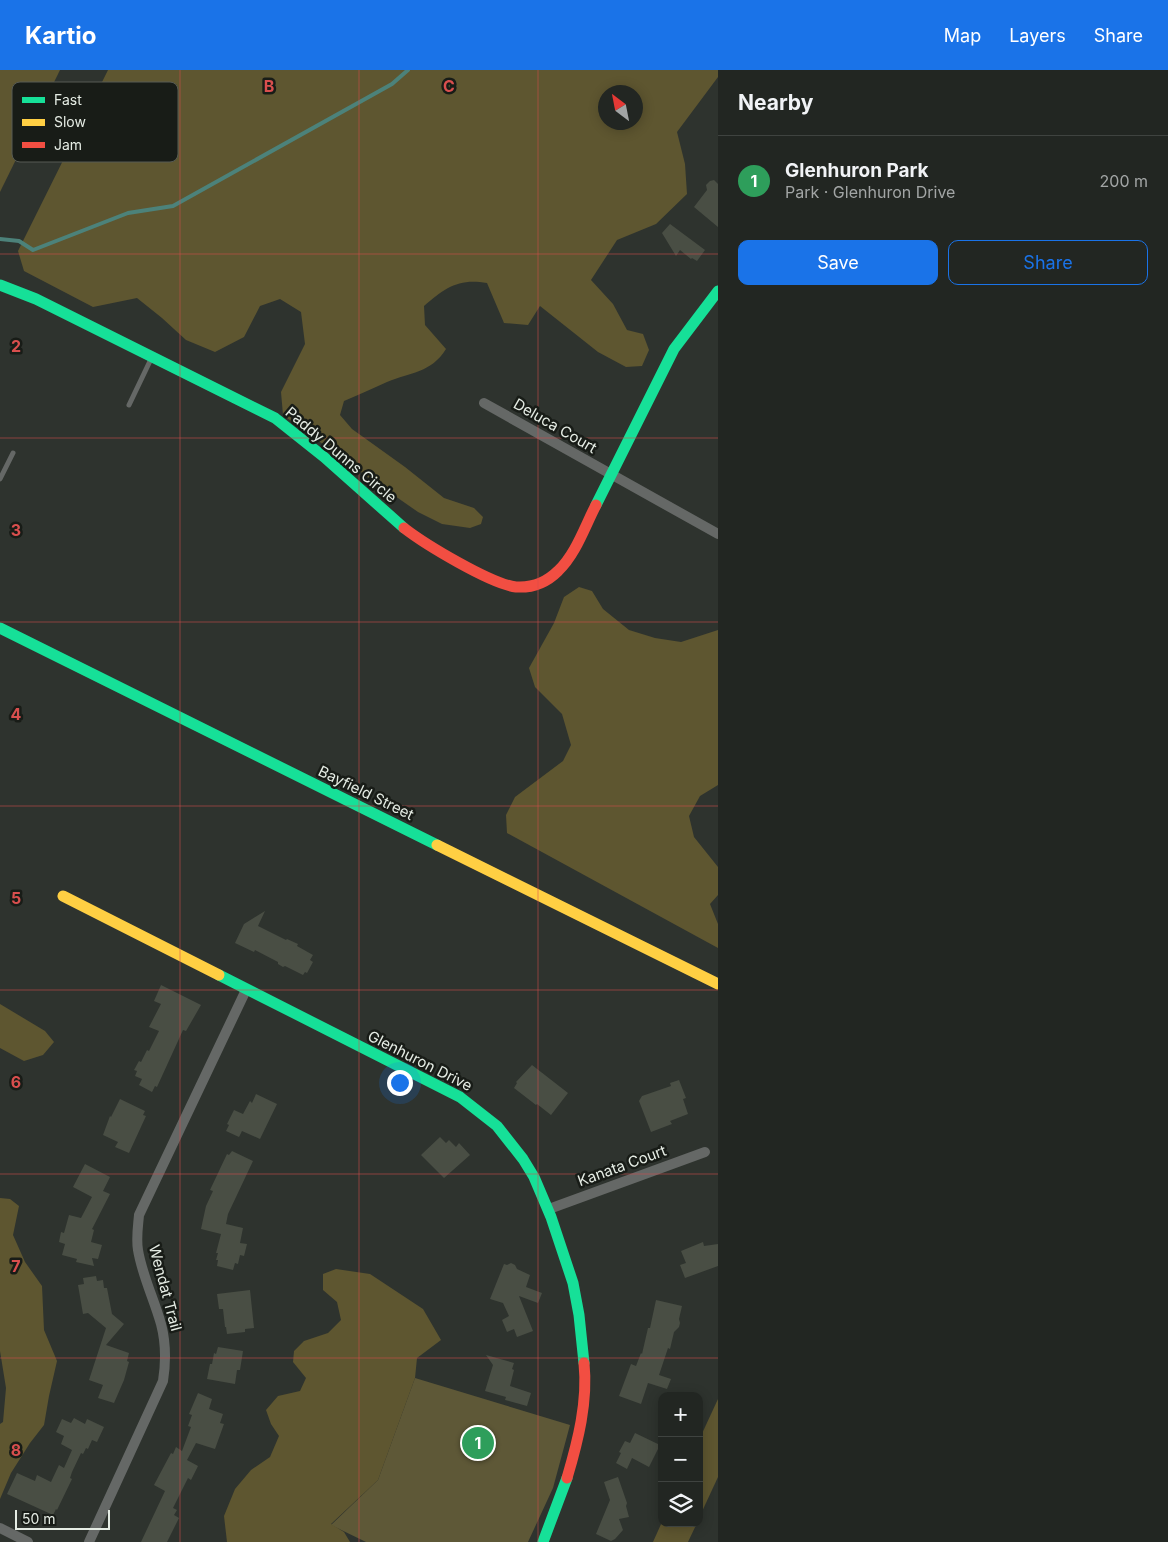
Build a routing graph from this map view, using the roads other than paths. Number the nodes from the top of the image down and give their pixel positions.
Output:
1 (0, 285) edge
2 (718, 291) edge
3 (152, 357) junction
4 (484, 403) dead end
5 (128, 405) dead end
6 (14, 452) dead end
7 (610, 475) junction
8 (0, 479) edge
9 (718, 534) edge
10 (0, 628) edge
11 (63, 896) dead end
12 (718, 984) edge
13 (246, 990) junction
14 (705, 1152) dead end
15 (549, 1209) junction
16 (0, 1528) edge
17 (28, 1542) edge
18 (89, 1542) edge
19 (543, 1542) edge

1 - 3 street, Paddy Dunns Circle
2 - 7 street, Paddy Dunns Circle
3 - 5 lane
3 - 7 street, Paddy Dunns Circle
4 - 7 street, Deluca Court
6 - 8 lane
7 - 9 street
10 - 12 street, Bayfield Street
11 - 13 street, Glenhuron Drive
13 - 15 street, Glenhuron Drive
13 - 18 street, Wendat Trail
14 - 15 street, Kanata Court
15 - 19 street, Glenhuron Drive
16 - 17 street

